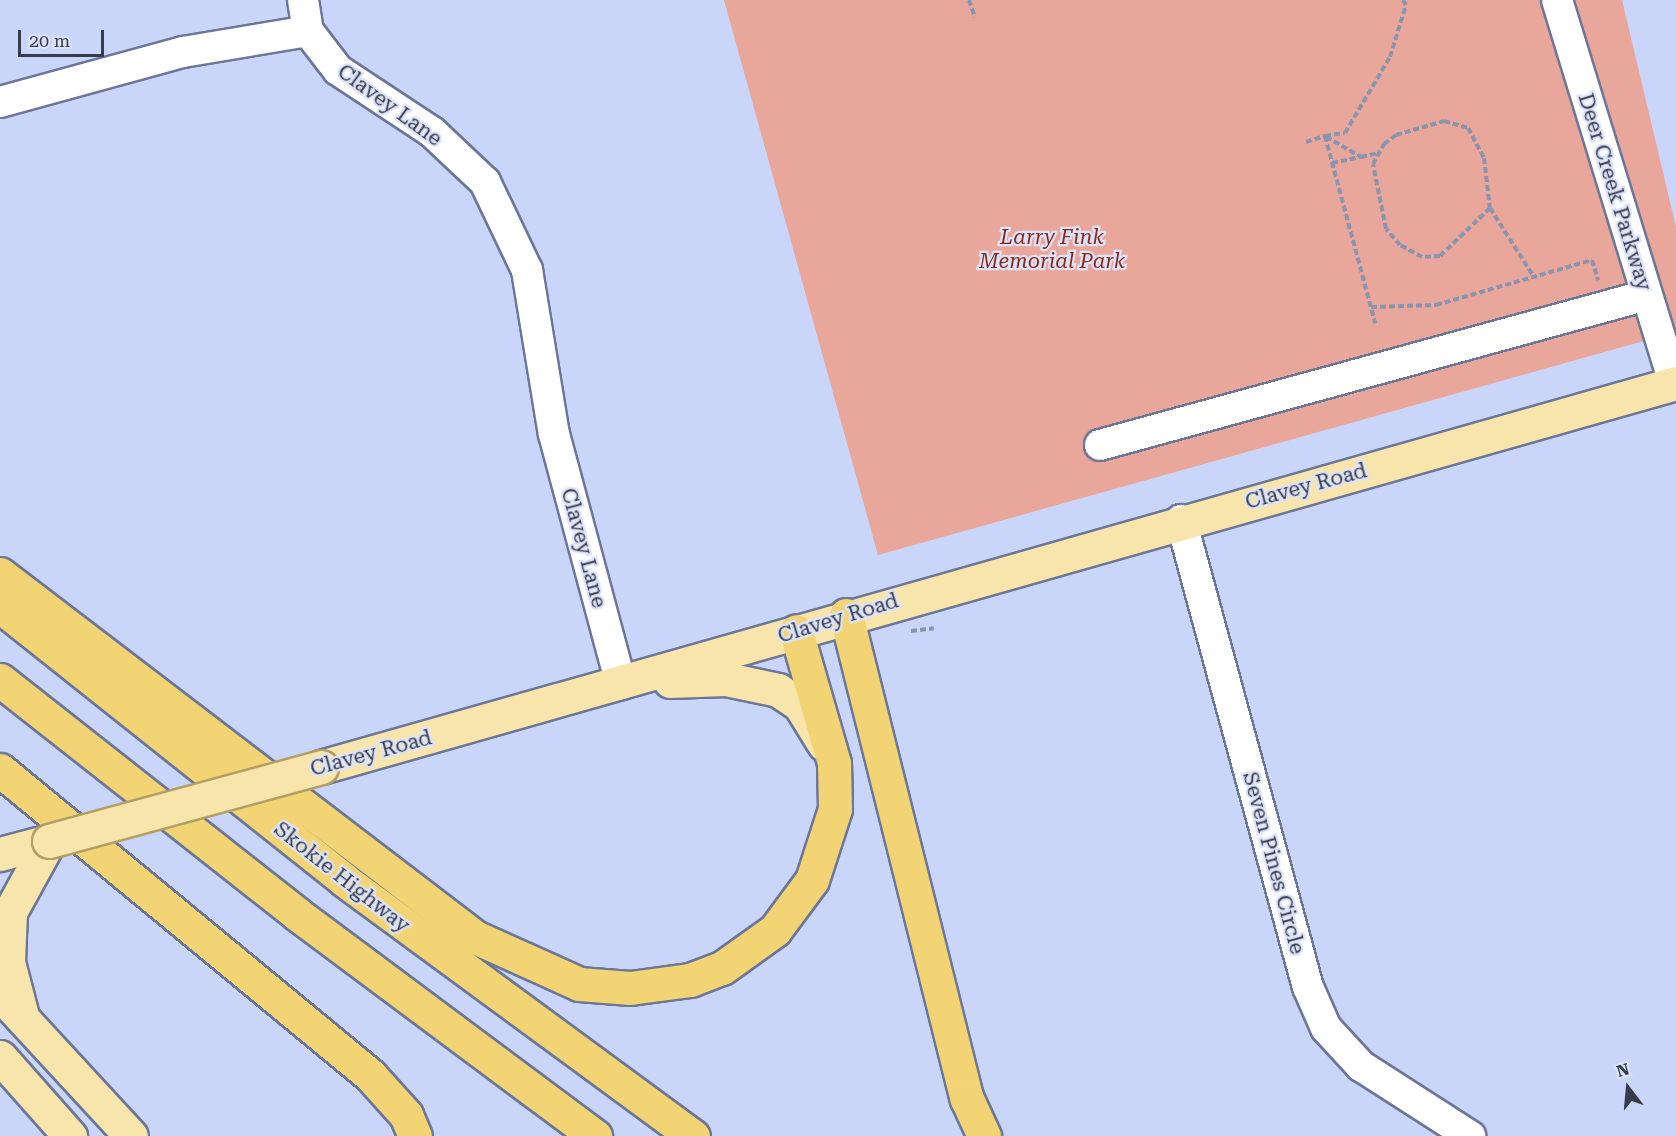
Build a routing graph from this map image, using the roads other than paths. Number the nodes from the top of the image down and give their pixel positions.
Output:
1 (303, 0) edge
2 (1557, 0) edge
3 (308, 31) junction
4 (0, 102) edge
5 (1647, 295) junction
6 (1675, 383) edge
7 (1100, 445) dead end
8 (1181, 520) junction
9 (0, 574) edge
10 (0, 606) edge
11 (846, 615) junction
12 (796, 631) junction
13 (0, 680) edge
14 (624, 683) junction
15 (834, 763) junction
16 (0, 770) edge
17 (49, 841) junction
18 (0, 854) edge
19 (0, 994) edge
20 (23, 1019) junction
21 (0, 1057) edge
22 (69, 1136) edge
23 (131, 1136) edge
24 (415, 1136) edge
25 (595, 1136) edge
26 (693, 1136) edge
27 (984, 1136) edge
28 (1470, 1136) edge

1 - 3 street
2 - 5 street, Deer Creek Parkway
3 - 4 street
3 - 14 street, Clavey Lane
5 - 6 street, Deer Creek Parkway
5 - 7 street
6 - 8 main road, Clavey Road
8 - 11 main road, Clavey Road
8 - 28 street, Seven Pines Circle
9 - 15 highway
10 - 26 highway, Skokie Highway
11 - 12 main road, Clavey Road
11 - 27 highway
12 - 14 main road, Clavey Road
12 - 15 highway
13 - 25 highway
14 - 15 main road
14 - 17 main road, Clavey Road, bridge
16 - 24 highway
17 - 18 main road, Clavey Road
17 - 20 main road
19 - 20 main road
20 - 23 main road
21 - 22 main road

